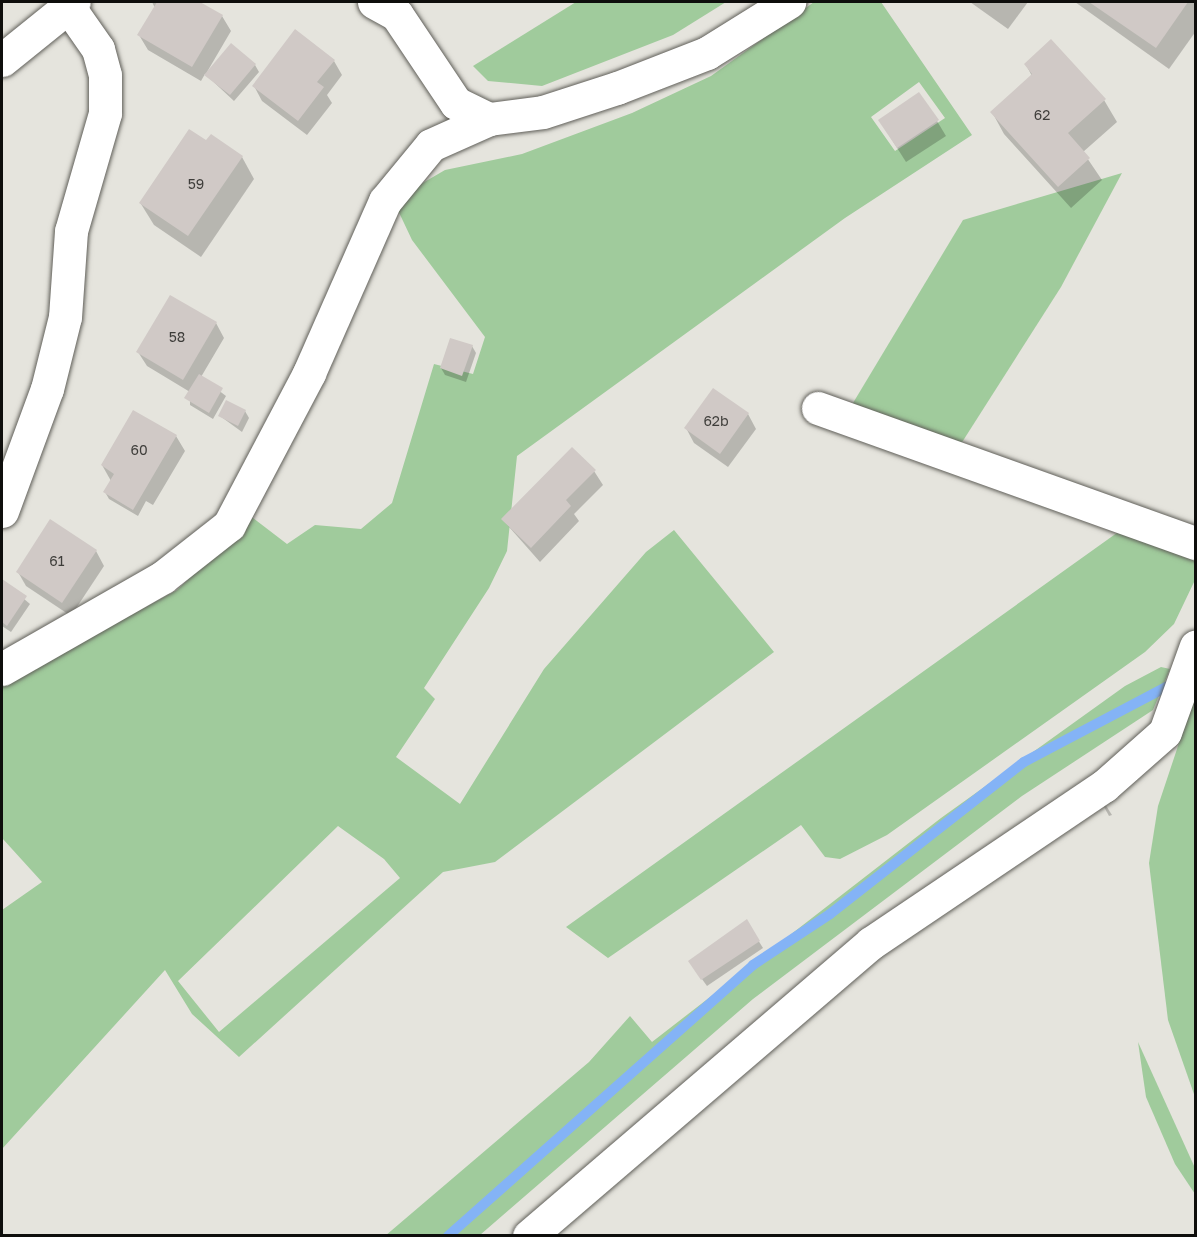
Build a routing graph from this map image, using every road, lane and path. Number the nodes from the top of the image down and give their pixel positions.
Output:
1 (374, 2) edge
2 (789, 2) edge
3 (71, 4) edge
4 (11, 53) edge
5 (2, 84) edge
6 (489, 119) junction
7 (818, 408) dead end
8 (2, 511) edge
9 (1196, 543) edge
10 (1195, 648) edge
11 (2, 669) edge
12 (529, 1236) edge

1 - 6 street
2 - 6 street
3 - 4 street
3 - 8 street
4 - 5 street
6 - 11 street
7 - 9 street
10 - 12 street

